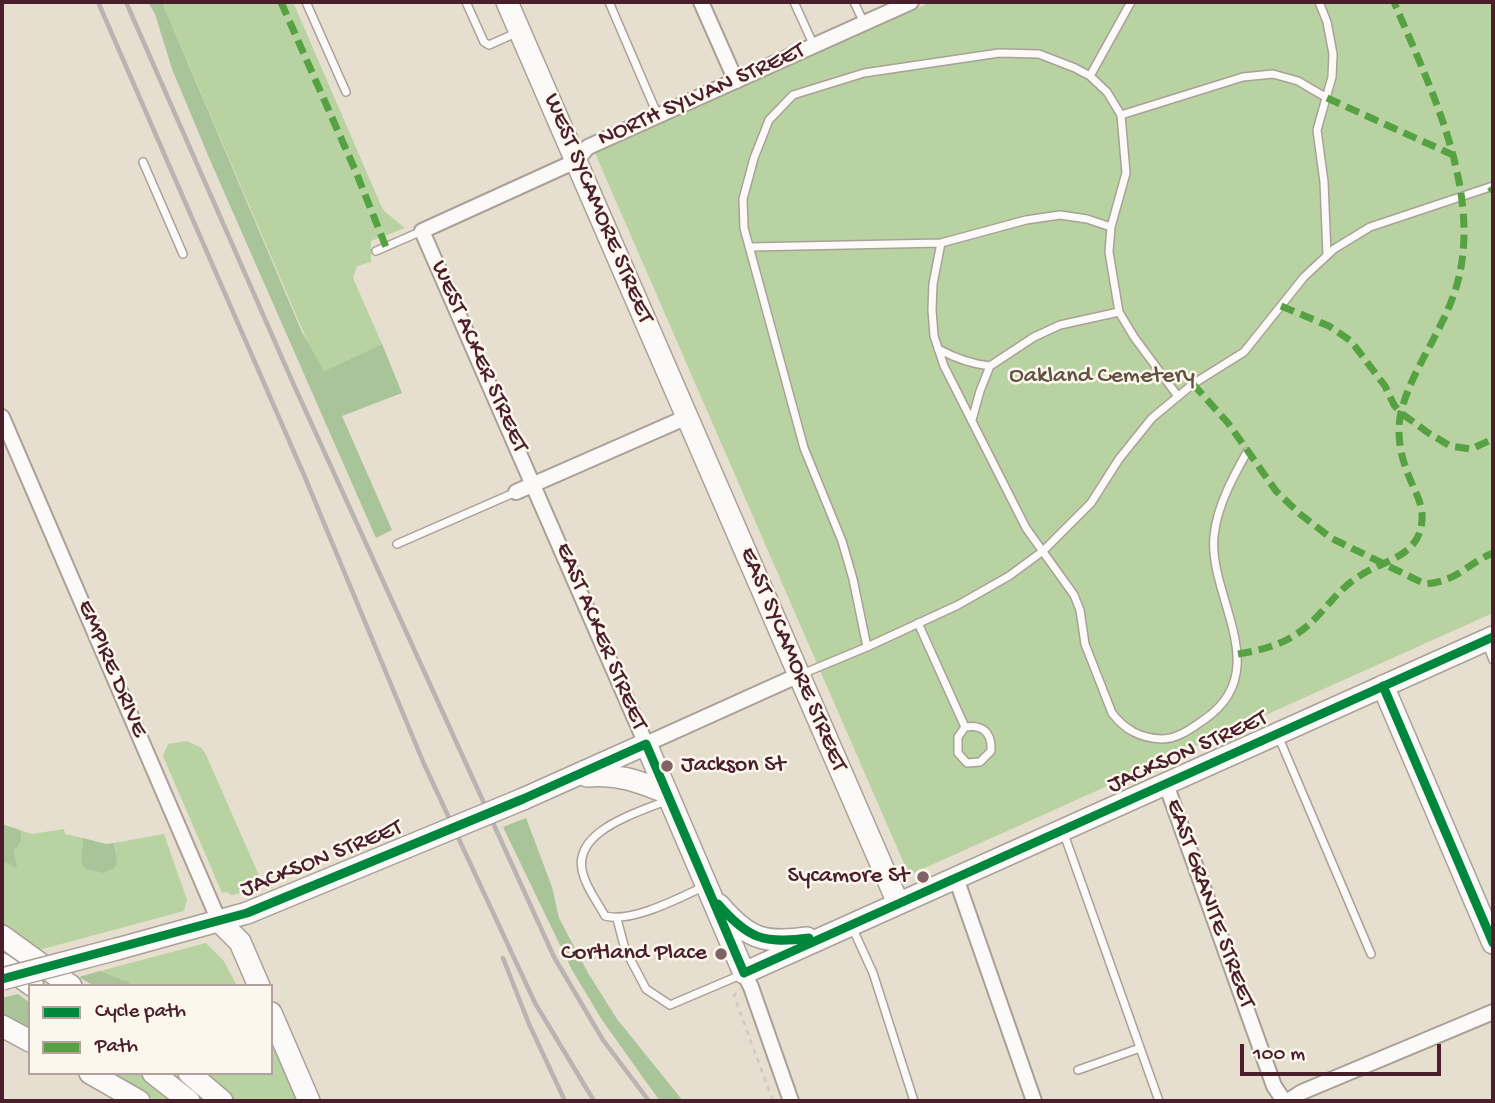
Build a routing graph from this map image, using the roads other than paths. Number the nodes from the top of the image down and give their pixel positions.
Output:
1 (306, 2) edge
2 (466, 2) edge
3 (507, 2) edge
4 (609, 2) edge
5 (701, 2) edge
6 (794, 2) edge
7 (854, 2) edge
8 (911, 2) edge
9 (1131, 2) edge
10 (1319, 2) edge
11 (864, 23) junction
12 (520, 32) junction
13 (814, 46) junction
14 (1090, 76) junction
15 (736, 81) junction
16 (346, 92) dead end
17 (1327, 97) junction
18 (1121, 115) junction
19 (658, 116) junction
20 (576, 161) junction
21 (143, 162) dead end
22 (1493, 186) edge
23 (1111, 227) junction
24 (422, 231) junction
25 (941, 243) junction
26 (751, 247) junction
27 (376, 251) dead end
28 (183, 254) dead end
29 (1327, 254) junction
30 (1119, 312) junction
31 (938, 349) junction
32 (990, 366) junction
33 (1177, 395) junction
34 (2, 417) edge
35 (687, 417) junction
36 (972, 421) junction
37 (1247, 452) dead end
38 (534, 484) junction
39 (516, 492) joint
40 (397, 544) dead end
41 (1043, 551) junction
42 (918, 623) junction
43 (1491, 646) edge
44 (867, 647) junction
45 (799, 675) junction
46 (1383, 686) junction
47 (965, 727) junction
48 (1277, 734) junction
49 (646, 744) junction
50 (571, 777) junction
51 (1166, 784) junction
52 (667, 796) junction
53 (1062, 830) junction
54 (956, 878) junction
55 (707, 889) junction
56 (898, 903) junction
57 (617, 919) junction
58 (219, 921) junction
59 (851, 925) junction
60 (827, 935) junction
61 (2, 936) edge
62 (1493, 943) edge
63 (1371, 954) dead end
64 (2, 964) edge
65 (2, 979) edge
66 (740, 983) junction
67 (30, 984) edge
68 (68, 984) edge
69 (244, 984) edge
70 (258, 984) edge
71 (1493, 1012) edge
72 (273, 1018) edge
73 (2, 1026) edge
74 (28, 1040) edge
75 (1140, 1048) junction
76 (1078, 1070) dead end
77 (94, 1075) edge
78 (156, 1075) edge
79 (191, 1075) edge
80 (1030, 1100) edge
81 (139, 1101) edge
82 (189, 1101) edge
83 (222, 1101) edge
84 (309, 1101) edge
85 (791, 1101) edge
86 (914, 1101) edge
87 (1159, 1101) edge
88 (1286, 1101) edge

1 - 16 lane
2 - 12 lane
3 - 12 street, WEST SYCAMORE STREET
4 - 19 lane
5 - 15 street
6 - 13 lane
7 - 11 lane
8 - 11 street, NORTH SYLVAN STREET
9 - 14 lane
10 - 17 lane
11 - 13 street, NORTH SYLVAN STREET
12 - 20 street, WEST SYCAMORE STREET
13 - 15 street, NORTH SYLVAN STREET
14 - 18 lane
14 - 26 lane
15 - 19 street, NORTH SYLVAN STREET
17 - 18 lane
17 - 29 lane
18 - 23 lane
19 - 20 street, NORTH SYLVAN STREET
20 - 24 street, NORTH SYLVAN STREET
20 - 35 street, WEST SYCAMORE STREET
21 - 28 lane
22 - 29 lane
23 - 25 lane
23 - 30 lane
24 - 27 lane
24 - 38 street, WEST ACKER STREET
25 - 26 lane
25 - 31 lane
26 - 44 lane
29 - 33 lane
30 - 32 lane
30 - 33 lane
31 - 32 lane
31 - 36 lane
32 - 36 lane
33 - 41 lane
34 - 58 street, EMPIRE DRIVE
35 - 38 street
35 - 45 street, EAST SYCAMORE STREET
36 - 41 lane
37 - 41 lane
38 - 39 street
38 - 49 street, EAST ACKER STREET
39 - 40 lane
41 - 42 lane
42 - 44 lane
42 - 47 lane
43 - 46 street, JACKSON STREET
44 - 45 lane
45 - 49 street, JACKSON STREET
45 - 56 street, EAST SYCAMORE STREET
46 - 48 street, JACKSON STREET
46 - 62 street
47 - 47 lane
48 - 51 street, JACKSON STREET
48 - 63 lane
49 - 50 street, JACKSON STREET
49 - 52 street, EAST ACKER STREET
50 - 52 street
50 - 58 street, JACKSON STREET, bridge
51 - 53 street, JACKSON STREET
51 - 88 street, EAST GRANITE STREET
52 - 55 street, EAST ACKER STREET
52 - 57 lane
53 - 54 street, JACKSON STREET
53 - 75 lane
54 - 56 street, JACKSON STREET
54 - 80 street
55 - 57 lane
55 - 60 street
55 - 66 street, EAST ACKER STREET
56 - 59 street
57 - 66 lane
58 - 65 street, JACKSON STREET, bridge
58 - 69 street
58 - 70 street
59 - 60 street
59 - 86 lane
60 - 66 street
61 - 68 street
64 - 67 street
66 - 85 street, EAST ACKER STREET
71 - 88 street
72 - 84 street
73 - 74 street
75 - 76 lane
75 - 87 lane
77 - 81 street
78 - 82 street
79 - 83 street

